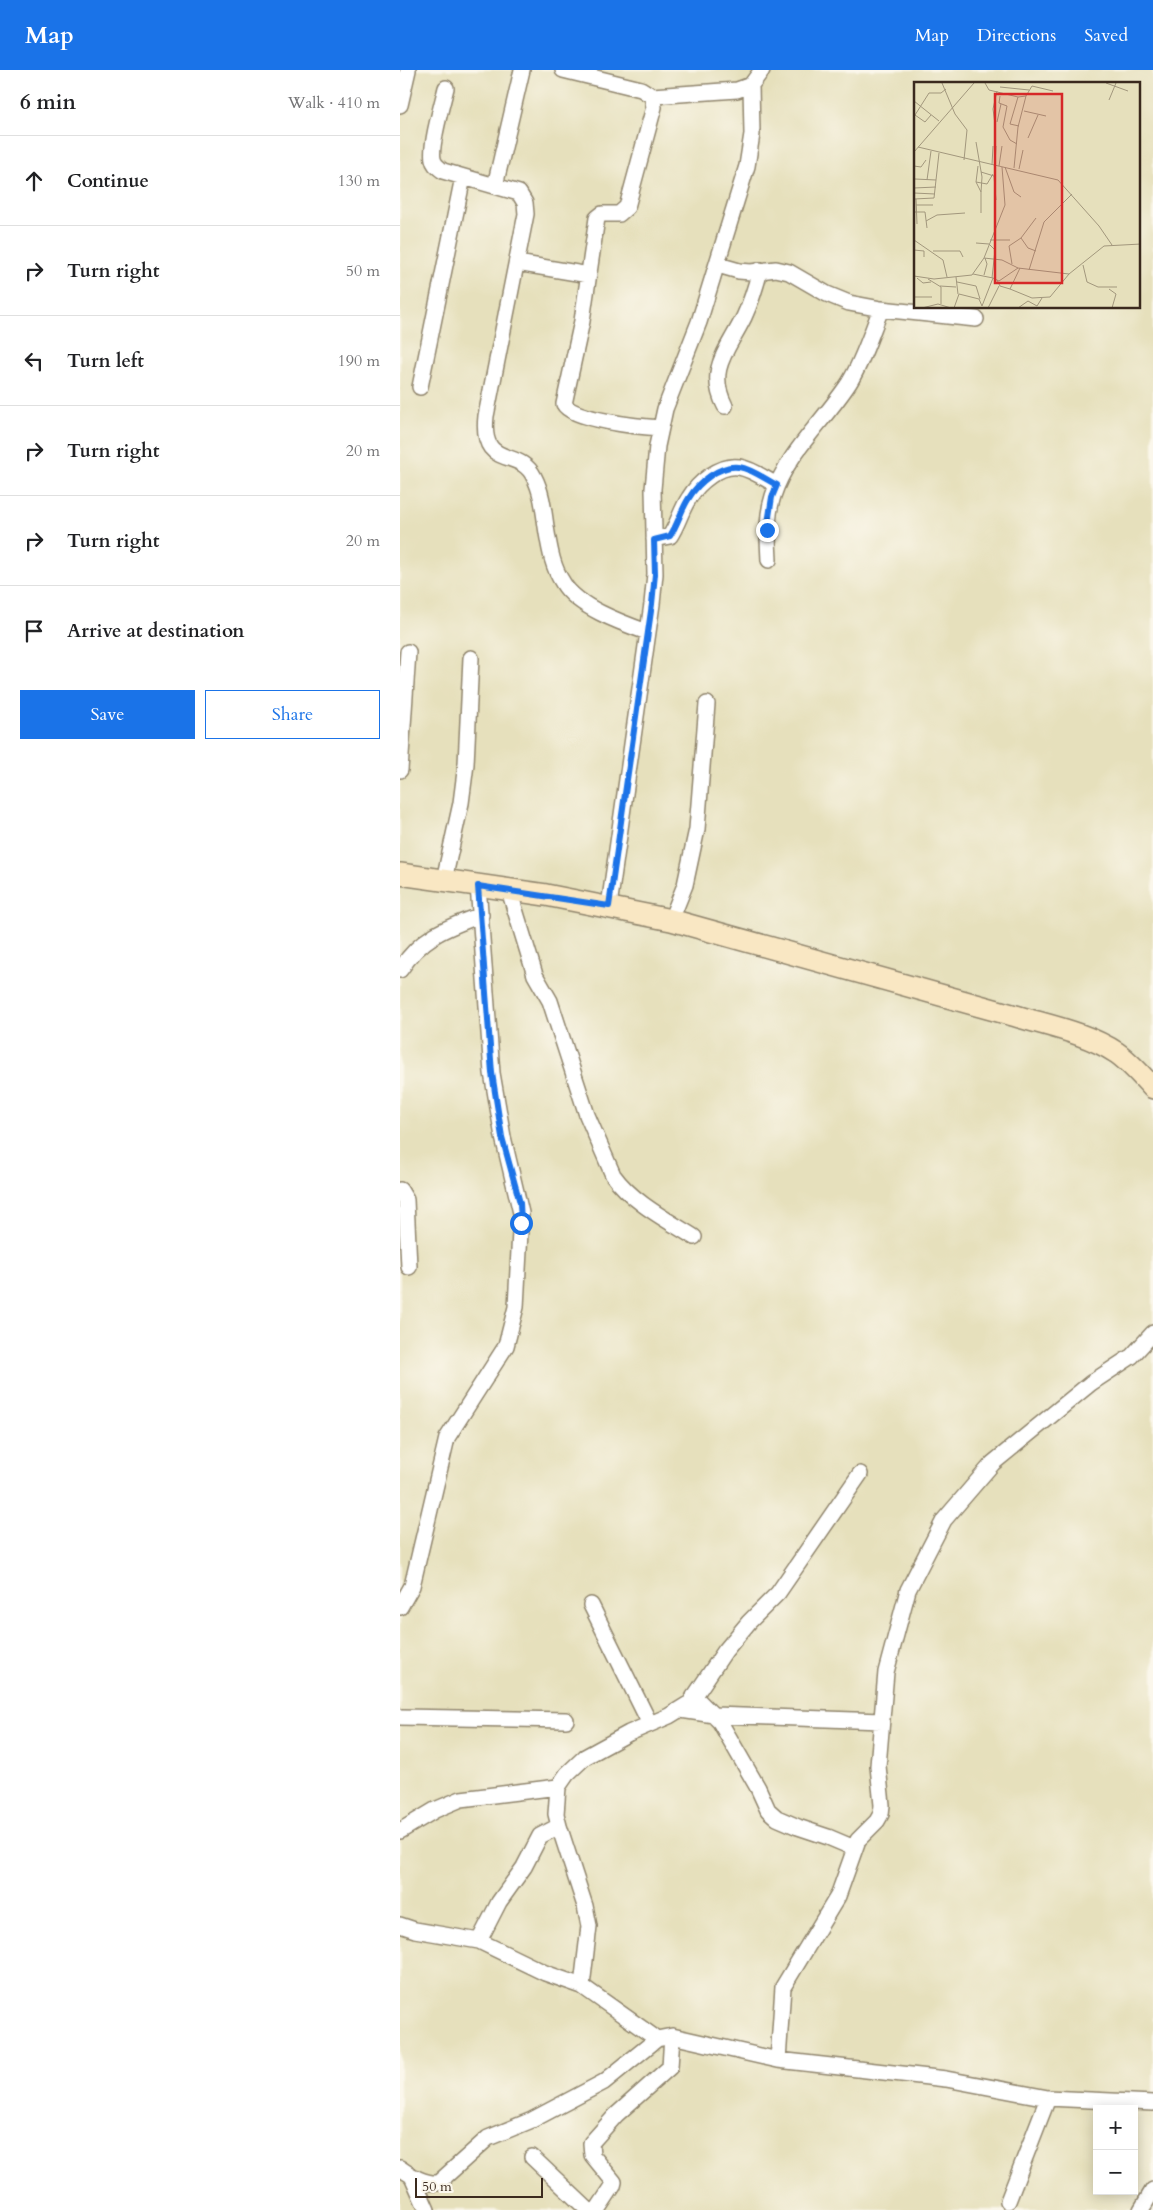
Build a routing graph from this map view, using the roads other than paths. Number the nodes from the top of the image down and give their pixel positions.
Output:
1 (408, 70) edge
2 (522, 70) edge
3 (563, 70) edge
4 (762, 70) edge
5 (750, 85) junction
6 (446, 88) dead end
7 (652, 96) junction
8 (400, 105) edge
9 (463, 177) junction
10 (495, 186) junction
11 (516, 263) junction
12 (718, 265) junction
13 (760, 270) junction
14 (589, 276) junction
15 (881, 309) junction
16 (976, 319) dead end
17 (420, 387) dead end
18 (725, 406) dead end
19 (661, 428) junction
20 (777, 485) junction
21 (654, 540) junction
22 (769, 560) dead end
23 (647, 632) junction
24 (408, 652) dead end
25 (471, 658) dead end
26 (708, 704) dead end
27 (400, 770) edge
28 (400, 874) edge
29 (444, 880) junction
30 (478, 886) junction
31 (509, 890) junction
32 (609, 906) junction
33 (480, 915) junction
34 (671, 920) junction
35 (400, 970) edge
36 (1153, 1088) edge
37 (400, 1190) edge
38 (694, 1237) dead end
39 (409, 1267) dead end
40 (1153, 1333) edge
41 (860, 1474) dead end
42 (591, 1605) dead end
43 (400, 1607) edge
44 (694, 1696) junction
45 (681, 1710) junction
46 (714, 1715) junction
47 (400, 1717) edge
48 (566, 1720) dead end
49 (882, 1721) junction
50 (650, 1724) junction
51 (558, 1787) junction
52 (558, 1826) junction
53 (400, 1831) edge
54 (854, 1848) junction
55 (400, 1925) edge
56 (479, 1941) junction
57 (582, 1986) junction
58 (672, 2036) junction
59 (657, 2039) junction
60 (778, 2060) junction
61 (1048, 2098) junction
62 (1153, 2103) edge
63 (532, 2157) dead end
64 (406, 2172) edge
65 (1153, 2190) edge
66 (1008, 2201) dead end
67 (427, 2210) edge
68 (588, 2210) edge
69 (597, 2210) edge
70 (1141, 2210) edge

1 - 8 street
2 - 10 street
3 - 7 street
4 - 5 street
5 - 7 street
5 - 12 street
6 - 9 street
7 - 14 street
9 - 10 street
9 - 17 street
10 - 11 street
11 - 14 street
11 - 23 street
12 - 13 street
12 - 19 street
13 - 15 street
13 - 18 street
14 - 19 street
15 - 16 street
15 - 20 street
19 - 21 street
20 - 21 street
20 - 22 street
21 - 23 street
23 - 32 street
24 - 27 street
25 - 29 street
26 - 34 street
28 - 29 street
29 - 30 street
30 - 31 street
30 - 33 street
31 - 32 street
31 - 38 street
32 - 34 street
33 - 35 street
33 - 43 street
34 - 36 street
37 - 39 street
40 - 49 street
41 - 44 street
42 - 50 street
44 - 45 street
44 - 46 street
45 - 46 street
45 - 50 street
46 - 49 street
46 - 54 street
47 - 48 street
49 - 54 street
50 - 51 street
51 - 52 street
51 - 53 street
52 - 56 street
52 - 57 street
54 - 60 street
55 - 56 street
56 - 57 street
57 - 59 street
58 - 59 street
58 - 60 street
58 - 69 street
59 - 64 street
60 - 61 street
61 - 62 street
61 - 66 street
63 - 68 street
64 - 67 street
65 - 70 street

